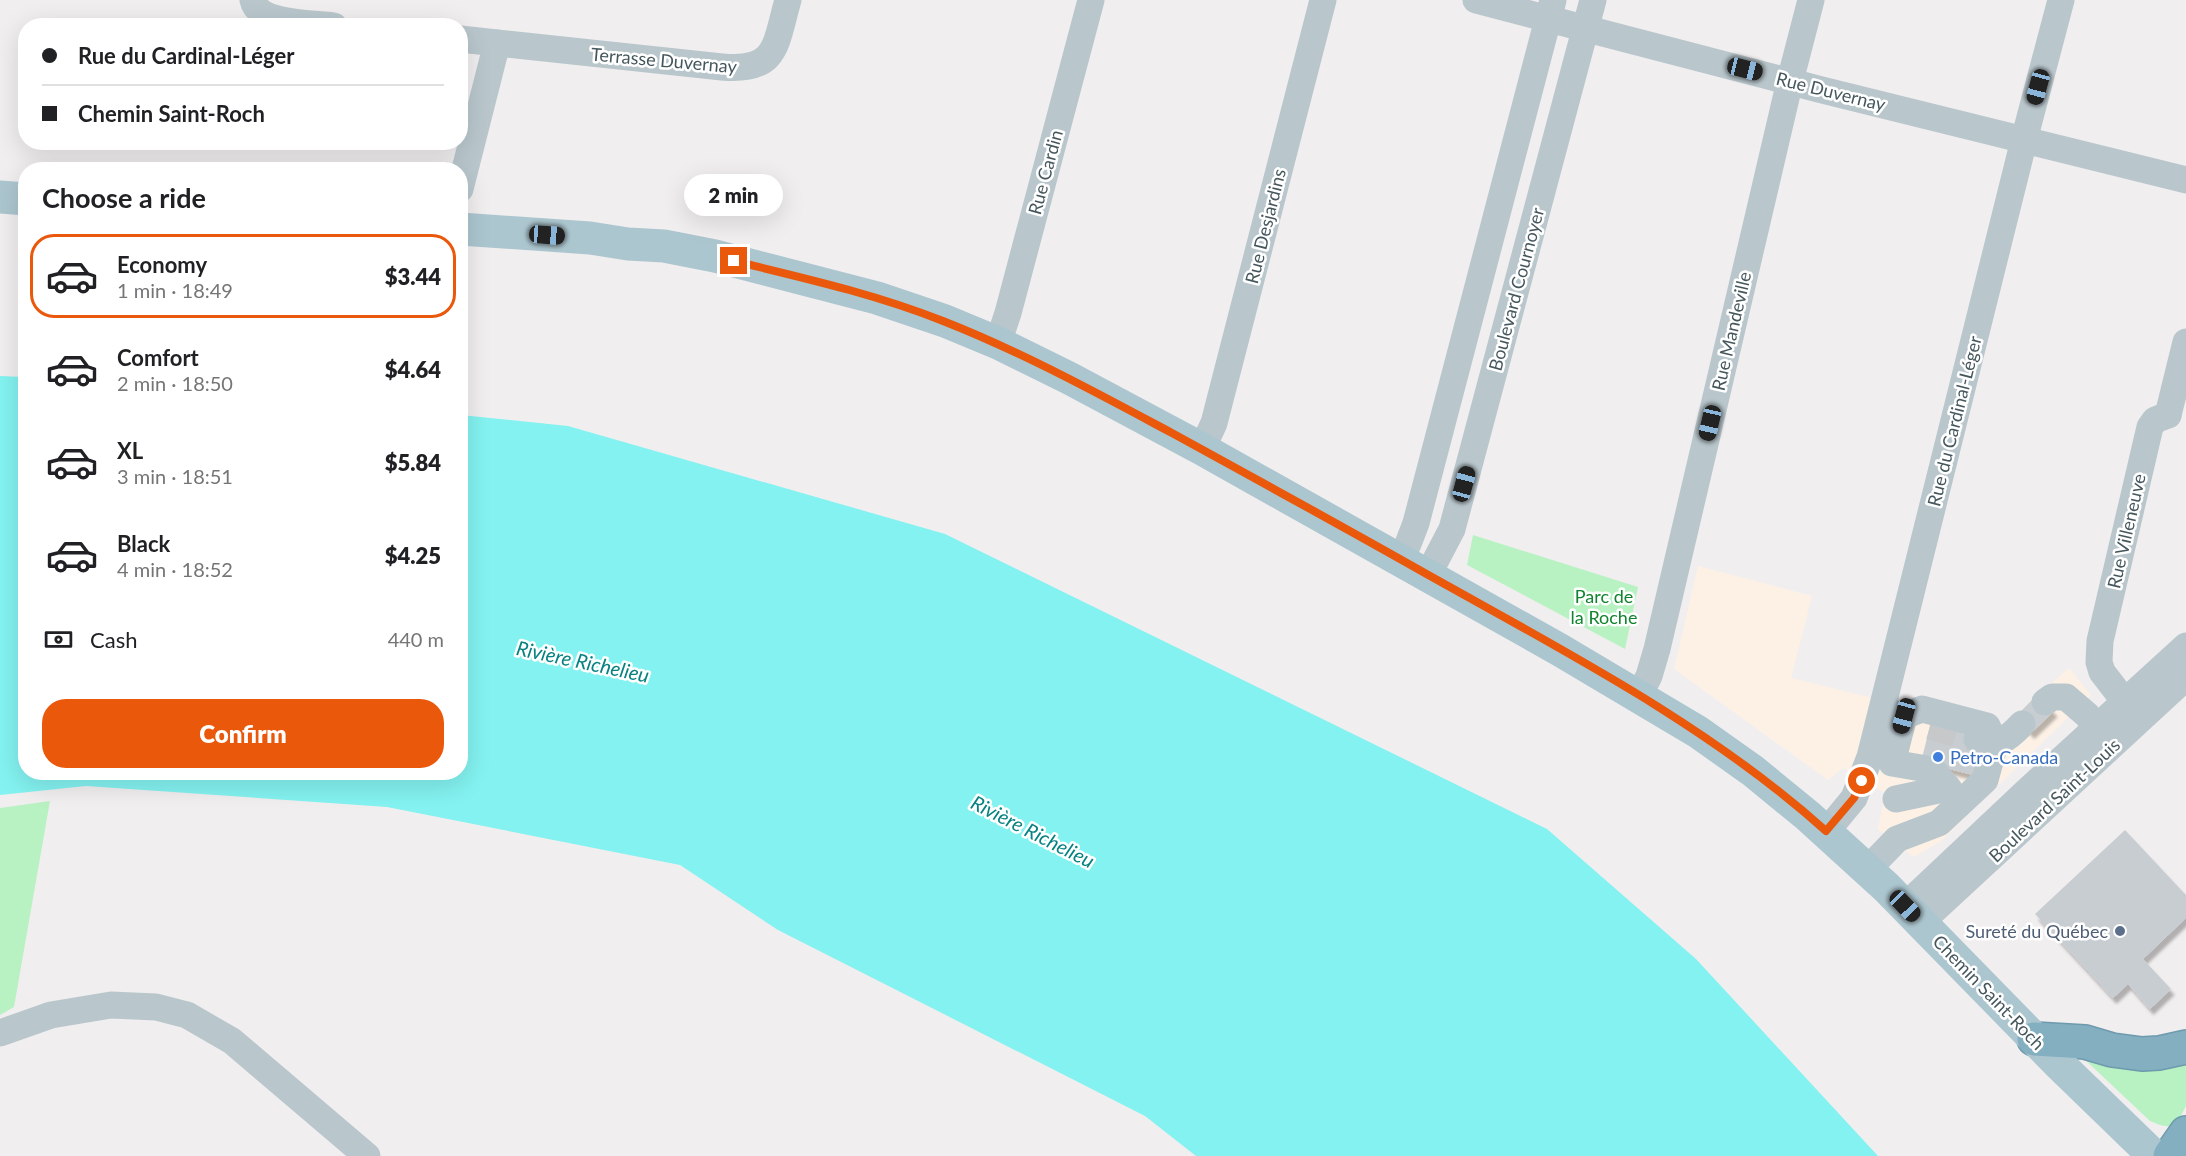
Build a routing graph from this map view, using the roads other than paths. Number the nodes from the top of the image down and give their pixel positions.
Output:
1 (253, 0) edge
2 (788, 0) edge
3 (1090, 0) edge
4 (1323, 0) edge
5 (1476, 0) edge
6 (1593, 0) edge
7 (1811, 0) edge
8 (2061, 0) edge
9 (1551, 9) edge
10 (274, 18) edge
11 (1586, 28) junction
12 (468, 40) edge
13 (497, 43) junction
14 (1790, 81) junction
15 (2024, 140) junction
16 (467, 162) edge
17 (2186, 180) edge
18 (0, 197) edge
19 (18, 198) edge
20 (468, 230) edge
21 (2186, 342) edge
22 (998, 343) junction
23 (2177, 418) edge
24 (1202, 449) junction
25 (1400, 559) junction
26 (1428, 575) junction
27 (2186, 646) edge
28 (2186, 677) edge
29 (1639, 696) junction
30 (2045, 702) dead end
31 (2132, 711) junction
32 (1893, 713) junction
33 (2022, 724) dead end
34 (1930, 726) tunnel mouth
35 (2103, 737) junction
36 (1986, 741) junction
37 (1881, 760) junction
38 (1954, 796) junction
39 (1896, 799) junction
40 (1986, 830) junction
41 (1826, 831) junction
42 (1905, 836) junction
43 (1867, 870) junction
44 (1913, 914) junction
45 (0, 1033) edge
46 (2034, 1039) junction
47 (2186, 1047) edge
48 (2186, 1133) edge
49 (367, 1156) edge
50 (2154, 1156) edge
51 (2170, 1156) edge

1 - 10 street
2 - 13 street, Terrasse Duvernay
3 - 22 street, Rue Cardin
4 - 24 street, Rue Desjardins
5 - 9 street, Rue Duvernay
6 - 11 street, Boulevard Cournoyer
7 - 14 street, Rue Mandeville
8 - 15 street, Rue du Cardinal-Léger
9 - 11 street, Rue Duvernay
9 - 25 street, Boulevard Cournoyer
11 - 14 street, Rue Duvernay
11 - 26 street, Boulevard Cournoyer
12 - 13 street, Terrasse Duvernay
13 - 16 street
14 - 15 street, Rue Duvernay
14 - 29 street, Rue Mandeville
15 - 17 street, Rue Duvernay
15 - 32 street, Rue du Cardinal-Léger
18 - 19 main road
20 - 22 main road, Chemin Saint-Roch
21 - 23 street, Rue Villeneuve
22 - 24 main road, Chemin Saint-Roch
23 - 31 street, Rue Villeneuve
24 - 25 main road, Chemin Saint-Roch
25 - 26 main road, Chemin Saint-Roch
26 - 29 main road, Chemin Saint-Roch
27 - 31 street, Boulevard Saint-Louis
28 - 31 street, Boulevard Saint-Louis
29 - 41 main road, Chemin Saint-Roch
30 - 35 street
31 - 35 street, Boulevard Saint-Louis
32 - 34 street
32 - 36 street
32 - 37 street, Rue du Cardinal-Léger
33 - 36 street
35 - 40 street, Boulevard Saint-Louis
35 - 44 street, Boulevard Saint-Louis
36 - 38 street
37 - 38 street
37 - 39 street
37 - 41 street, Rue du Cardinal-Léger
38 - 39 street
38 - 40 street
38 - 42 street
39 - 42 street
40 - 44 street, Boulevard Saint-Louis
41 - 43 main road, Chemin Saint-Roch
42 - 43 street
43 - 44 main road, Chemin Saint-Roch
44 - 46 main road, Chemin Saint-Roch
45 - 49 street
46 - 47 highway
46 - 50 main road, Chemin Saint-Roch
48 - 51 highway

